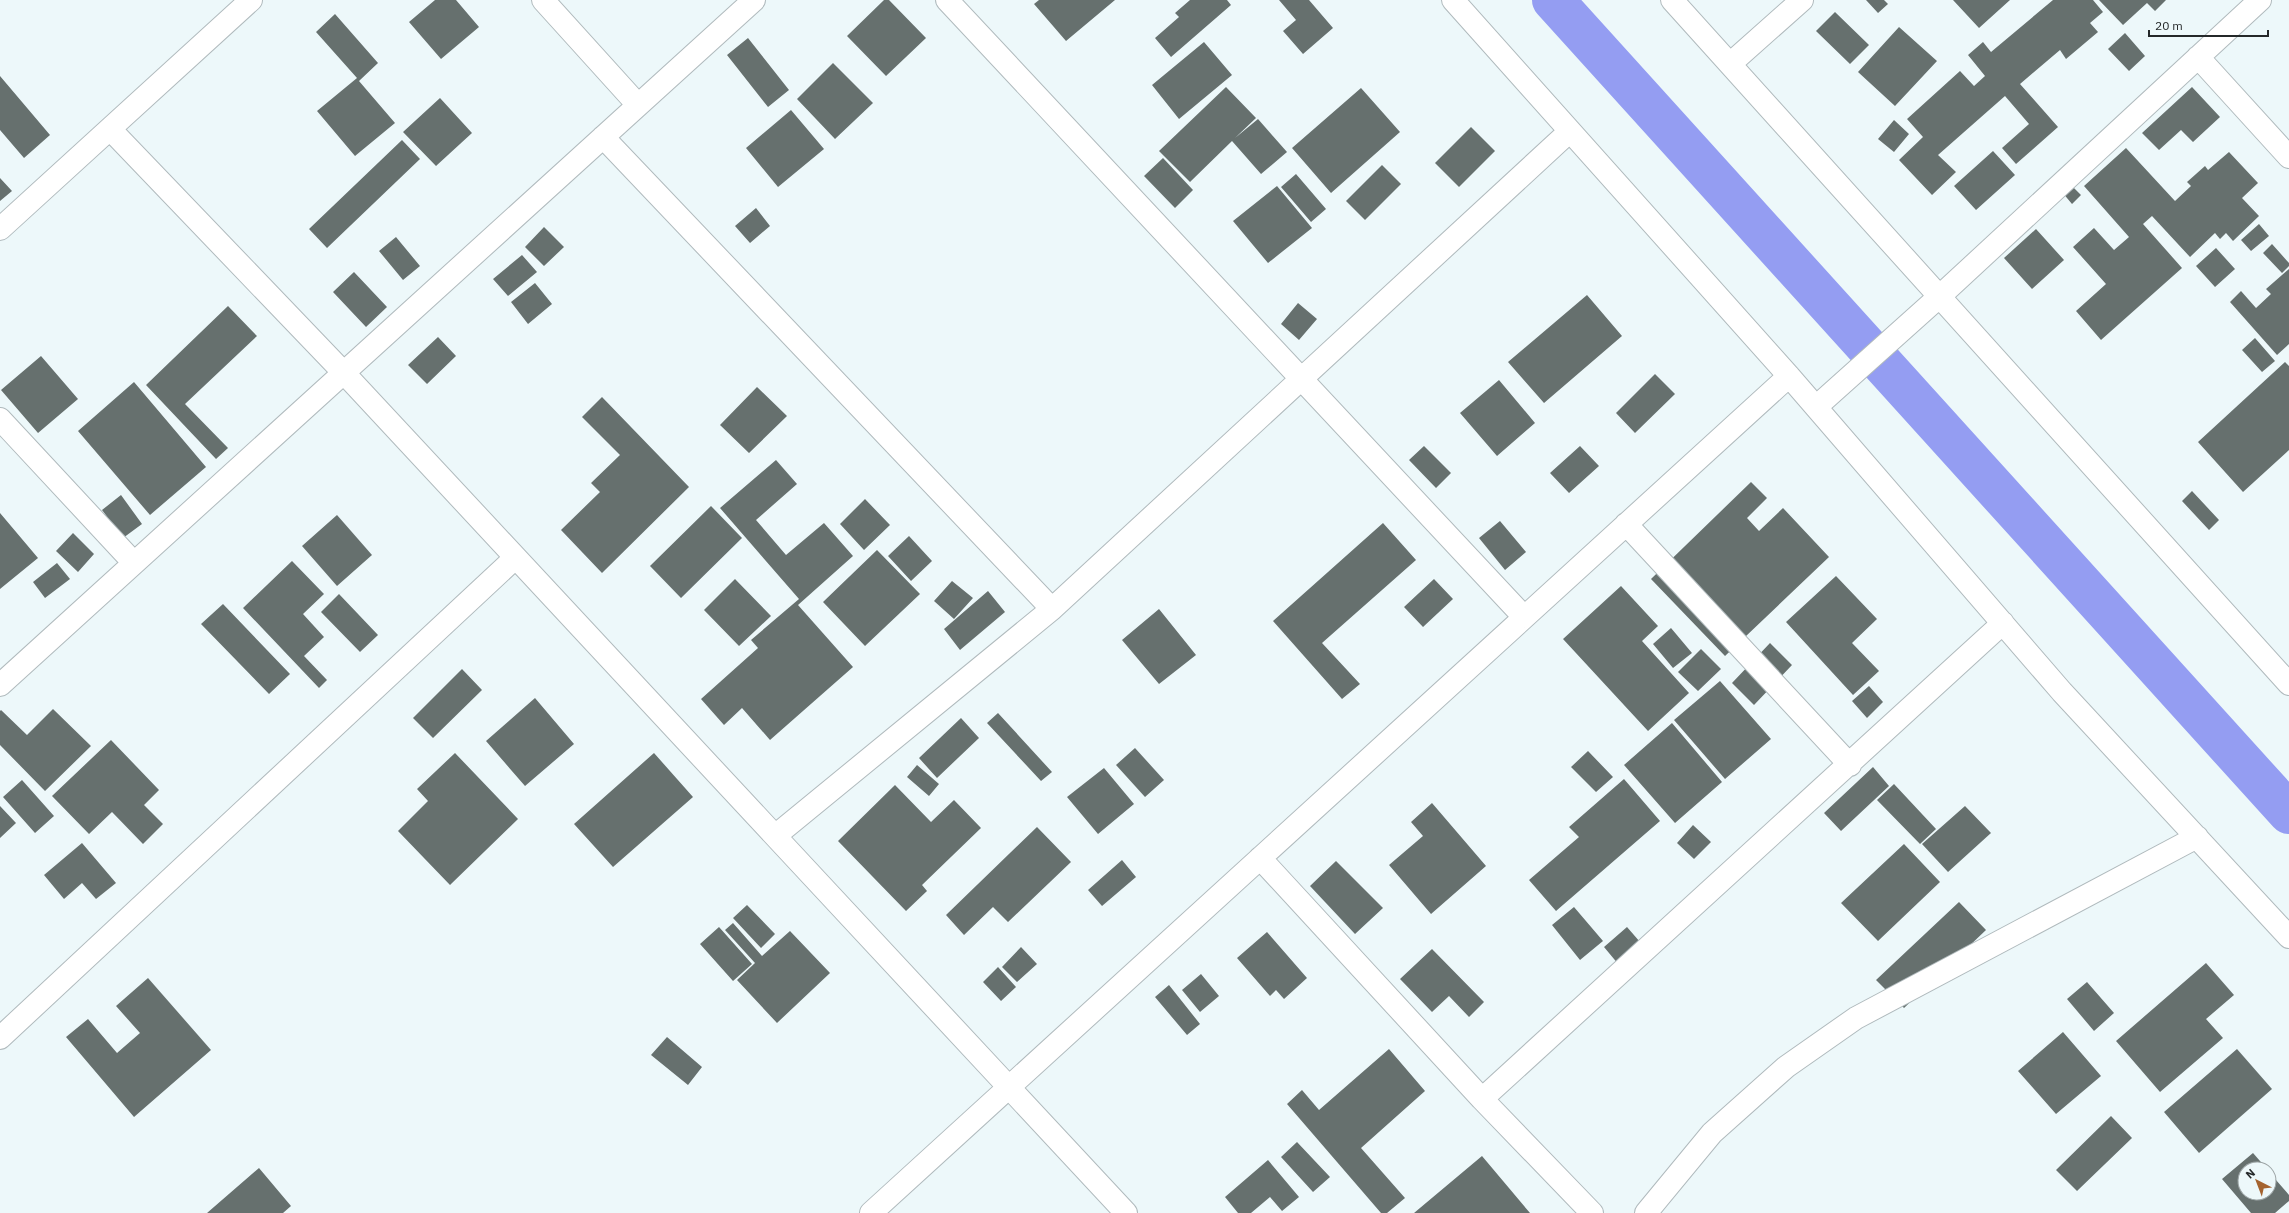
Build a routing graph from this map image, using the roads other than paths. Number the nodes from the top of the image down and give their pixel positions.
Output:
1 (251, 0) edge
2 (543, 0) edge
3 (754, 0) edge
4 (947, 0) edge
5 (1452, 0) edge
6 (1672, 0) edge
7 (1802, 0) edge
8 (2260, 0) edge
9 (2198, 57) junction
10 (1730, 64) junction
11 (638, 105) junction
12 (110, 129) junction
13 (1570, 131) junction
14 (603, 137) junction
15 (2289, 157) edge
16 (0, 229) edge
17 (1939, 297) junction
18 (344, 373) junction
19 (1788, 376) junction
20 (1301, 378) junction
21 (1817, 406) junction
22 (0, 419) edge
23 (1626, 524) junction
24 (515, 558) junction
25 (134, 563) junction
26 (1052, 609) junction
27 (1524, 617) junction
28 (2003, 623) junction
29 (2289, 684) edge
30 (0, 685) edge
31 (1850, 765) junction
32 (775, 836) junction
33 (2197, 837) junction
34 (1260, 858) junction
35 (2289, 937) edge
36 (0, 1038) edge
37 (1008, 1087) junction
38 (1482, 1099) junction
39 (871, 1213) edge
40 (1126, 1213) edge
41 (1592, 1213) edge
42 (1646, 1213) edge

1 - 12 street
2 - 11 street
3 - 11 street
4 - 20 street
5 - 13 street
6 - 10 street
7 - 10 street
8 - 9 street
9 - 15 street
9 - 17 street
10 - 17 street
11 - 14 street
12 - 16 street
12 - 18 street
13 - 19 street
13 - 20 street
14 - 18 street
14 - 26 street
17 - 21 street
17 - 29 street
18 - 24 street
18 - 25 street
19 - 21 street
19 - 23 street
20 - 26 street
20 - 27 street
21 - 28 street
22 - 25 street
23 - 27 street
23 - 31 street
24 - 32 street
24 - 36 street
25 - 30 street
26 - 32 street
27 - 34 street
28 - 31 street
28 - 33 street
31 - 38 street
32 - 37 street
33 - 35 street
33 - 42 street
34 - 37 street
34 - 38 street
37 - 39 street
37 - 40 street
38 - 41 street

